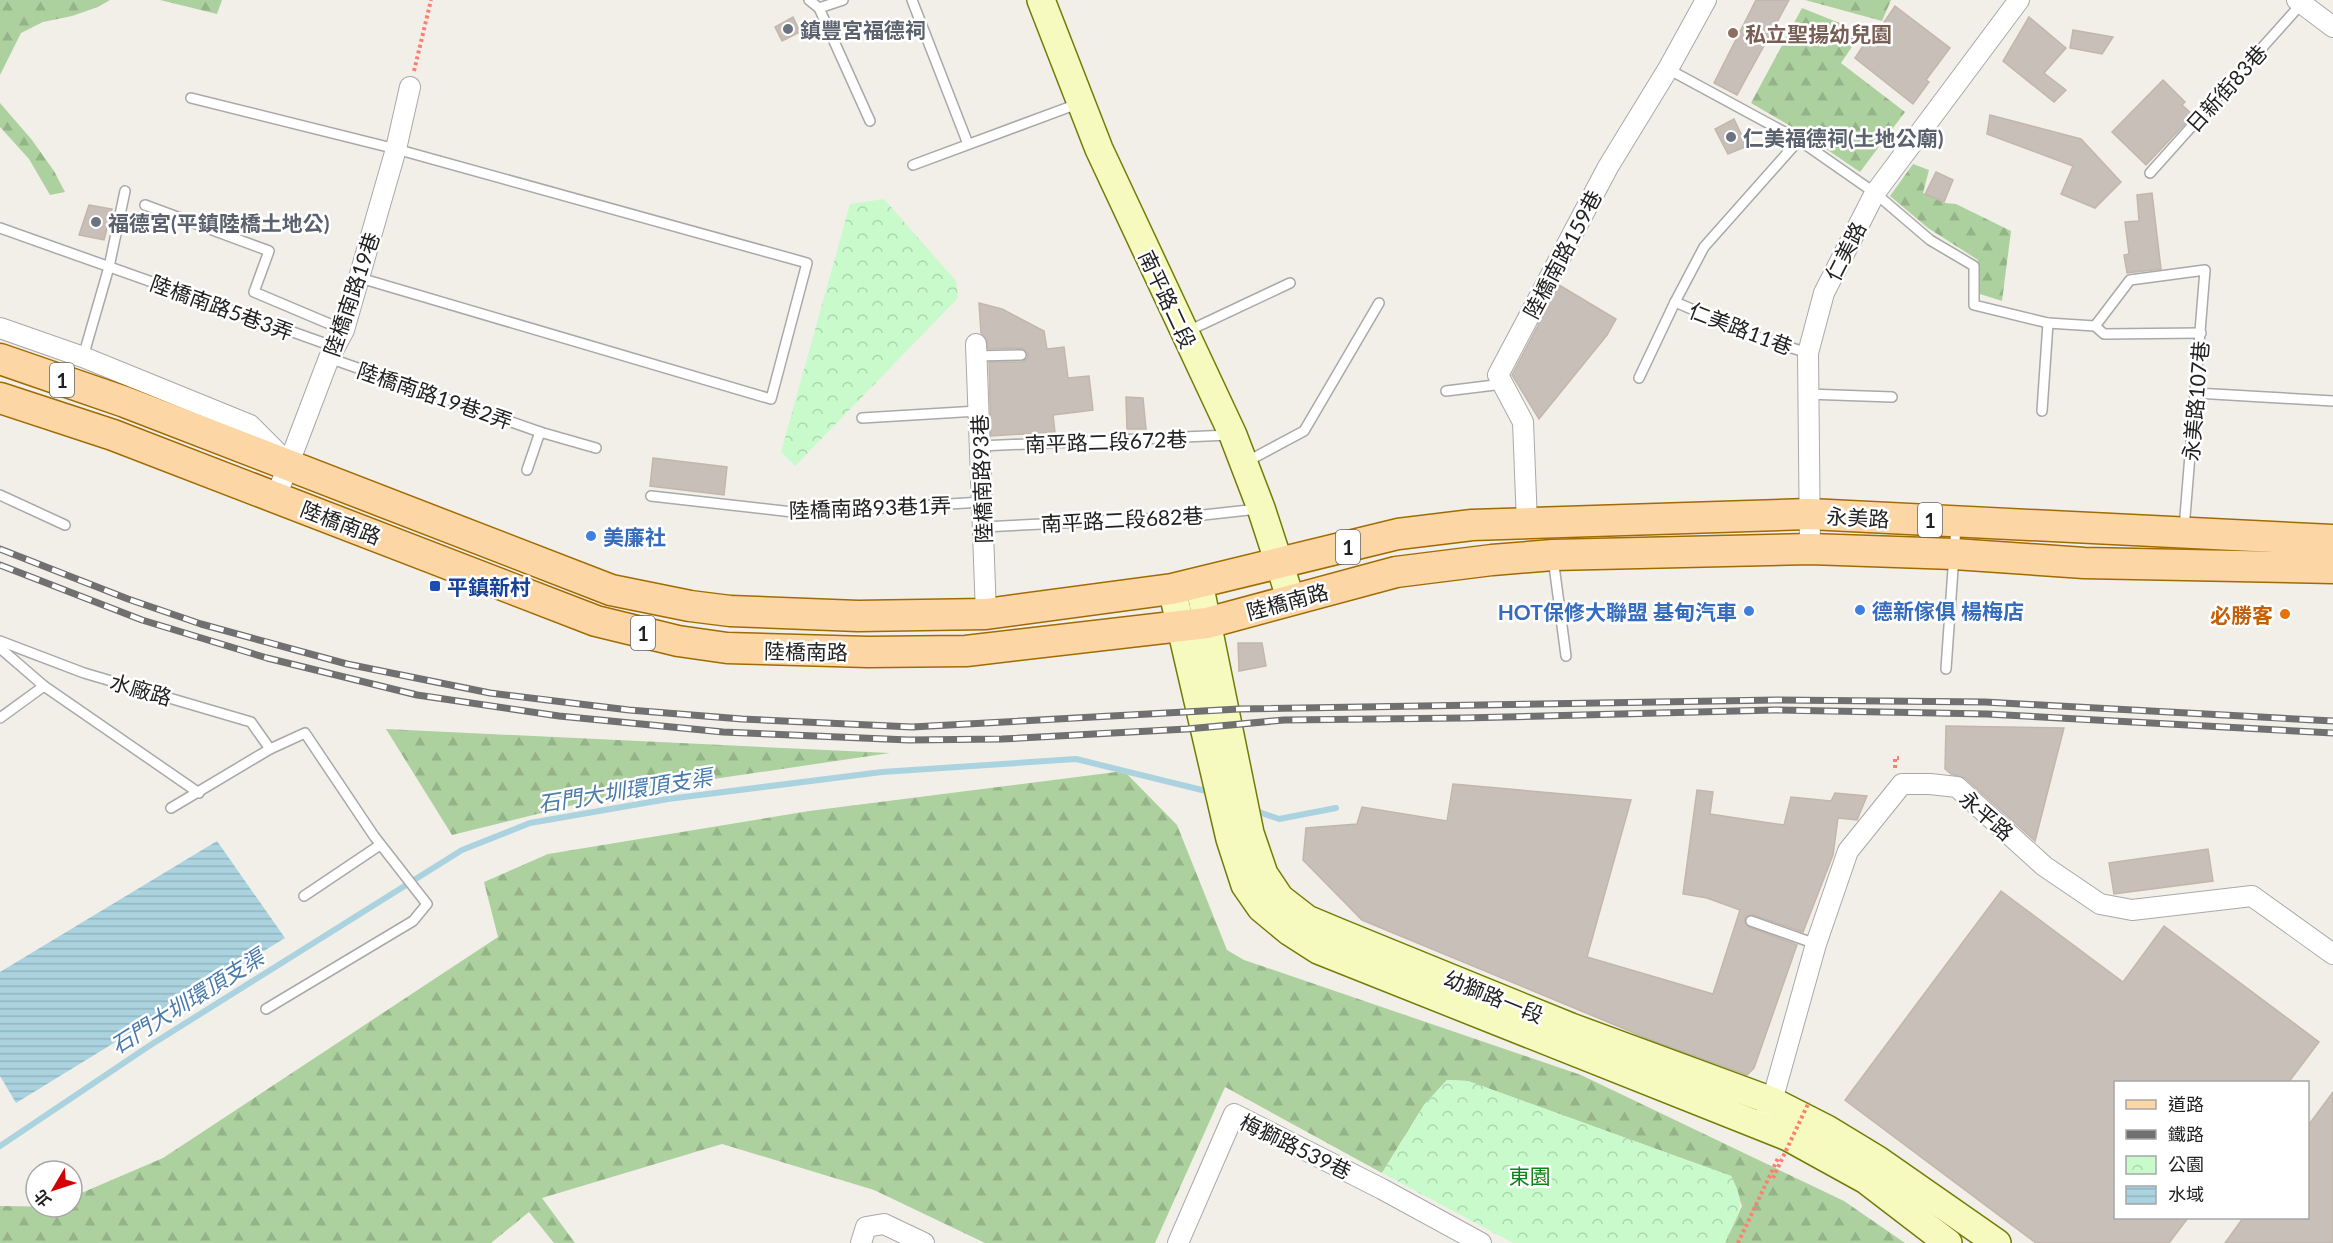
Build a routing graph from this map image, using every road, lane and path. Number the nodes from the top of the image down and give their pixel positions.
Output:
1 (431, 0) edge
2 (809, 0) edge
3 (843, 0) edge
4 (912, 0) edge
5 (1041, 0) edge
6 (1706, 0) edge
7 (2019, 0) edge
8 (2300, 2) edge
9 (819, 8) junction
10 (2333, 27) edge
11 (1668, 69) junction
12 (410, 87) joint
13 (191, 98) dead end
14 (1081, 103) junction
15 (870, 121) dead end
16 (1799, 140) junction
17 (968, 144) junction
18 (396, 149) junction
19 (913, 165) dead end
20 (2150, 172) dead end
21 (125, 191) dead end
22 (1875, 193) junction
23 (144, 205) dead end
24 (0, 228) edge
25 (109, 267) junction
26 (360, 278) junction
27 (1290, 283) dead end
28 (1675, 302) junction
29 (1379, 303) dead end
30 (2048, 323) junction
31 (2095, 326) junction
32 (0, 328) edge
33 (1184, 333) junction
34 (2200, 333) junction
35 (336, 345) junction
36 (976, 350) joint
37 (1808, 353) junction
38 (1021, 355) dead end
39 (83, 357) junction
40 (0, 359) edge
41 (1639, 378) dead end
42 (1503, 384) junction
43 (1446, 391) dead end
44 (2196, 393) junction
45 (1807, 394) junction
46 (1892, 397) dead end
47 (0, 398) edge
48 (2333, 401) edge
49 (978, 411) junction
50 (2042, 411) dead end
51 (862, 418) dead end
52 (540, 432) junction
53 (1233, 435) junction
54 (980, 446) junction
55 (596, 448) dead end
56 (1244, 463) junction
57 (290, 465) junction
58 (527, 470) dead end
59 (0, 495) edge
60 (651, 496) dead end
61 (276, 497) junction
62 (982, 502) junction
63 (1261, 508) junction
64 (1809, 514) junction
65 (1956, 521) junction
66 (1527, 523) junction
67 (65, 525) dead end
68 (983, 527) junction
69 (2184, 532) junction
70 (2333, 540) edge
71 (1810, 549) junction
72 (1954, 554) junction
73 (1540, 556) junction
74 (1279, 564) junction
75 (2333, 568) edge
76 (1186, 586) junction
77 (1291, 600) junction
78 (986, 614) junction
79 (1193, 625) junction
80 (0, 641) edge
81 (0, 648) edge
82 (1566, 656) dead end
83 (1946, 669) dead end
84 (44, 686) junction
85 (0, 718) edge
86 (270, 749) junction
87 (199, 793) junction
88 (171, 808) dead end
89 (380, 845) junction
90 (304, 896) dead end
91 (1751, 921) dead end
92 (1816, 944) junction
93 (2333, 954) edge
94 (266, 1010) dead end
95 (1803, 1095) dead end
96 (1772, 1101) junction
97 (1761, 1126) junction
98 (1788, 1137) junction
99 (1771, 1178) junction
100 (861, 1243) edge
101 (924, 1243) edge
102 (1178, 1243) edge
103 (1481, 1243) edge
104 (1738, 1243) edge
105 (1948, 1243) edge
106 (1997, 1243) edge

1 - 12 path
2 - 9 lane
3 - 9 lane
4 - 17 lane
5 - 14 street, 南平路二段
6 - 11 street, 陸橋南路159巷
7 - 22 street, 仁美路
8 - 10 street
8 - 20 lane, 日新街83巷
9 - 15 lane
11 - 16 lane
11 - 42 street, 陸橋南路159巷
12 - 18 street, 陸橋南路19巷
13 - 18 lane
14 - 17 lane
14 - 33 street, 南平路二段
16 - 22 lane
16 - 28 lane, 仁美路11巷
17 - 19 lane
18 - 26 street, 陸橋南路19巷
18 - 26 lane
21 - 25 lane
22 - 30 lane
22 - 37 street, 仁美路
23 - 35 lane
24 - 25 lane, 陸橋南路5巷3弄
25 - 35 lane, 陸橋南路5巷3弄
25 - 39 lane
26 - 35 street, 陸橋南路19巷
27 - 33 lane
28 - 37 lane, 仁美路11巷
28 - 41 lane, 仁美路11巷
29 - 56 lane
30 - 31 lane
30 - 50 lane
31 - 34 lane
31 - 34 lane, 永美路107巷
32 - 39 street, 陸橋南路
33 - 53 street, 南平路二段
34 - 44 lane, 永美路107巷
35 - 52 lane, 陸橋南路19巷2弄
35 - 57 street, 陸橋南路19巷
36 - 38 lane
36 - 49 street, 陸橋南路93巷
37 - 45 street, 仁美路
39 - 57 street, 陸橋南路
40 - 57 main road, 陸橋南路 / 1
42 - 43 lane
42 - 66 street
44 - 48 lane
44 - 69 lane, 永美路107巷
45 - 46 lane
45 - 64 street, 仁美路
47 - 61 main road, 陸橋南路 / 1
49 - 51 lane
49 - 54 street, 陸橋南路93巷
52 - 55 lane, 陸橋南路19巷2弄
52 - 58 lane, 陸橋南路19巷2弄
53 - 54 lane, 南平路二段672巷
53 - 56 street, 南平路二段
54 - 62 street, 陸橋南路93巷
56 - 63 street, 南平路二段
57 - 61 street, 陸橋南路19巷
57 - 78 main road, 陸橋南路 / 1
59 - 67 lane
60 - 62 lane, 陸橋南路93巷1弄
61 - 79 main road, 陸橋南路 / 1
62 - 68 street, 陸橋南路93巷
63 - 68 lane, 南平路二段682巷
63 - 74 street, 南平路二段
64 - 65 main road, 永美路 / 1
64 - 66 main road, 永美路 / 1
64 - 71 street, 仁美路
65 - 69 main road, 永美路 / 1
65 - 72 lane
66 - 74 main road, 陸橋南路 / 1
68 - 78 street, 陸橋南路93巷
69 - 70 main road, 永美路 / 1
71 - 72 main road, 永美路 / 1
71 - 73 main road, 永美路 / 1
72 - 75 main road, 永美路 / 1
72 - 83 lane
73 - 77 main road, 陸橋南路 / 1
73 - 82 lane
74 - 76 main road, 陸橋南路 / 1
74 - 77 street, 南平路二段
76 - 78 main road, 陸橋南路 / 1
76 - 79 street, 幼獅路一段
77 - 79 main road, 陸橋南路 / 1
79 - 96 street, 幼獅路一段
79 - 97 street, 幼獅路一段
80 - 86 lane, 水廠路
81 - 84 lane
84 - 85 lane
84 - 87 lane
86 - 87 lane
86 - 89 lane
87 - 88 lane
89 - 90 lane
89 - 94 lane
91 - 92 lane
92 - 93 street, 永平路
92 - 96 street, 永平路
95 - 99 path, bridge
96 - 97 street, 永平路
96 - 106 street, 幼獅路一段
97 - 98 street, 幼獅路一段
98 - 99 path
98 - 105 street, 幼獅路一段
99 - 104 path
100 - 101 street
102 - 103 street, 梅獅路539巷

